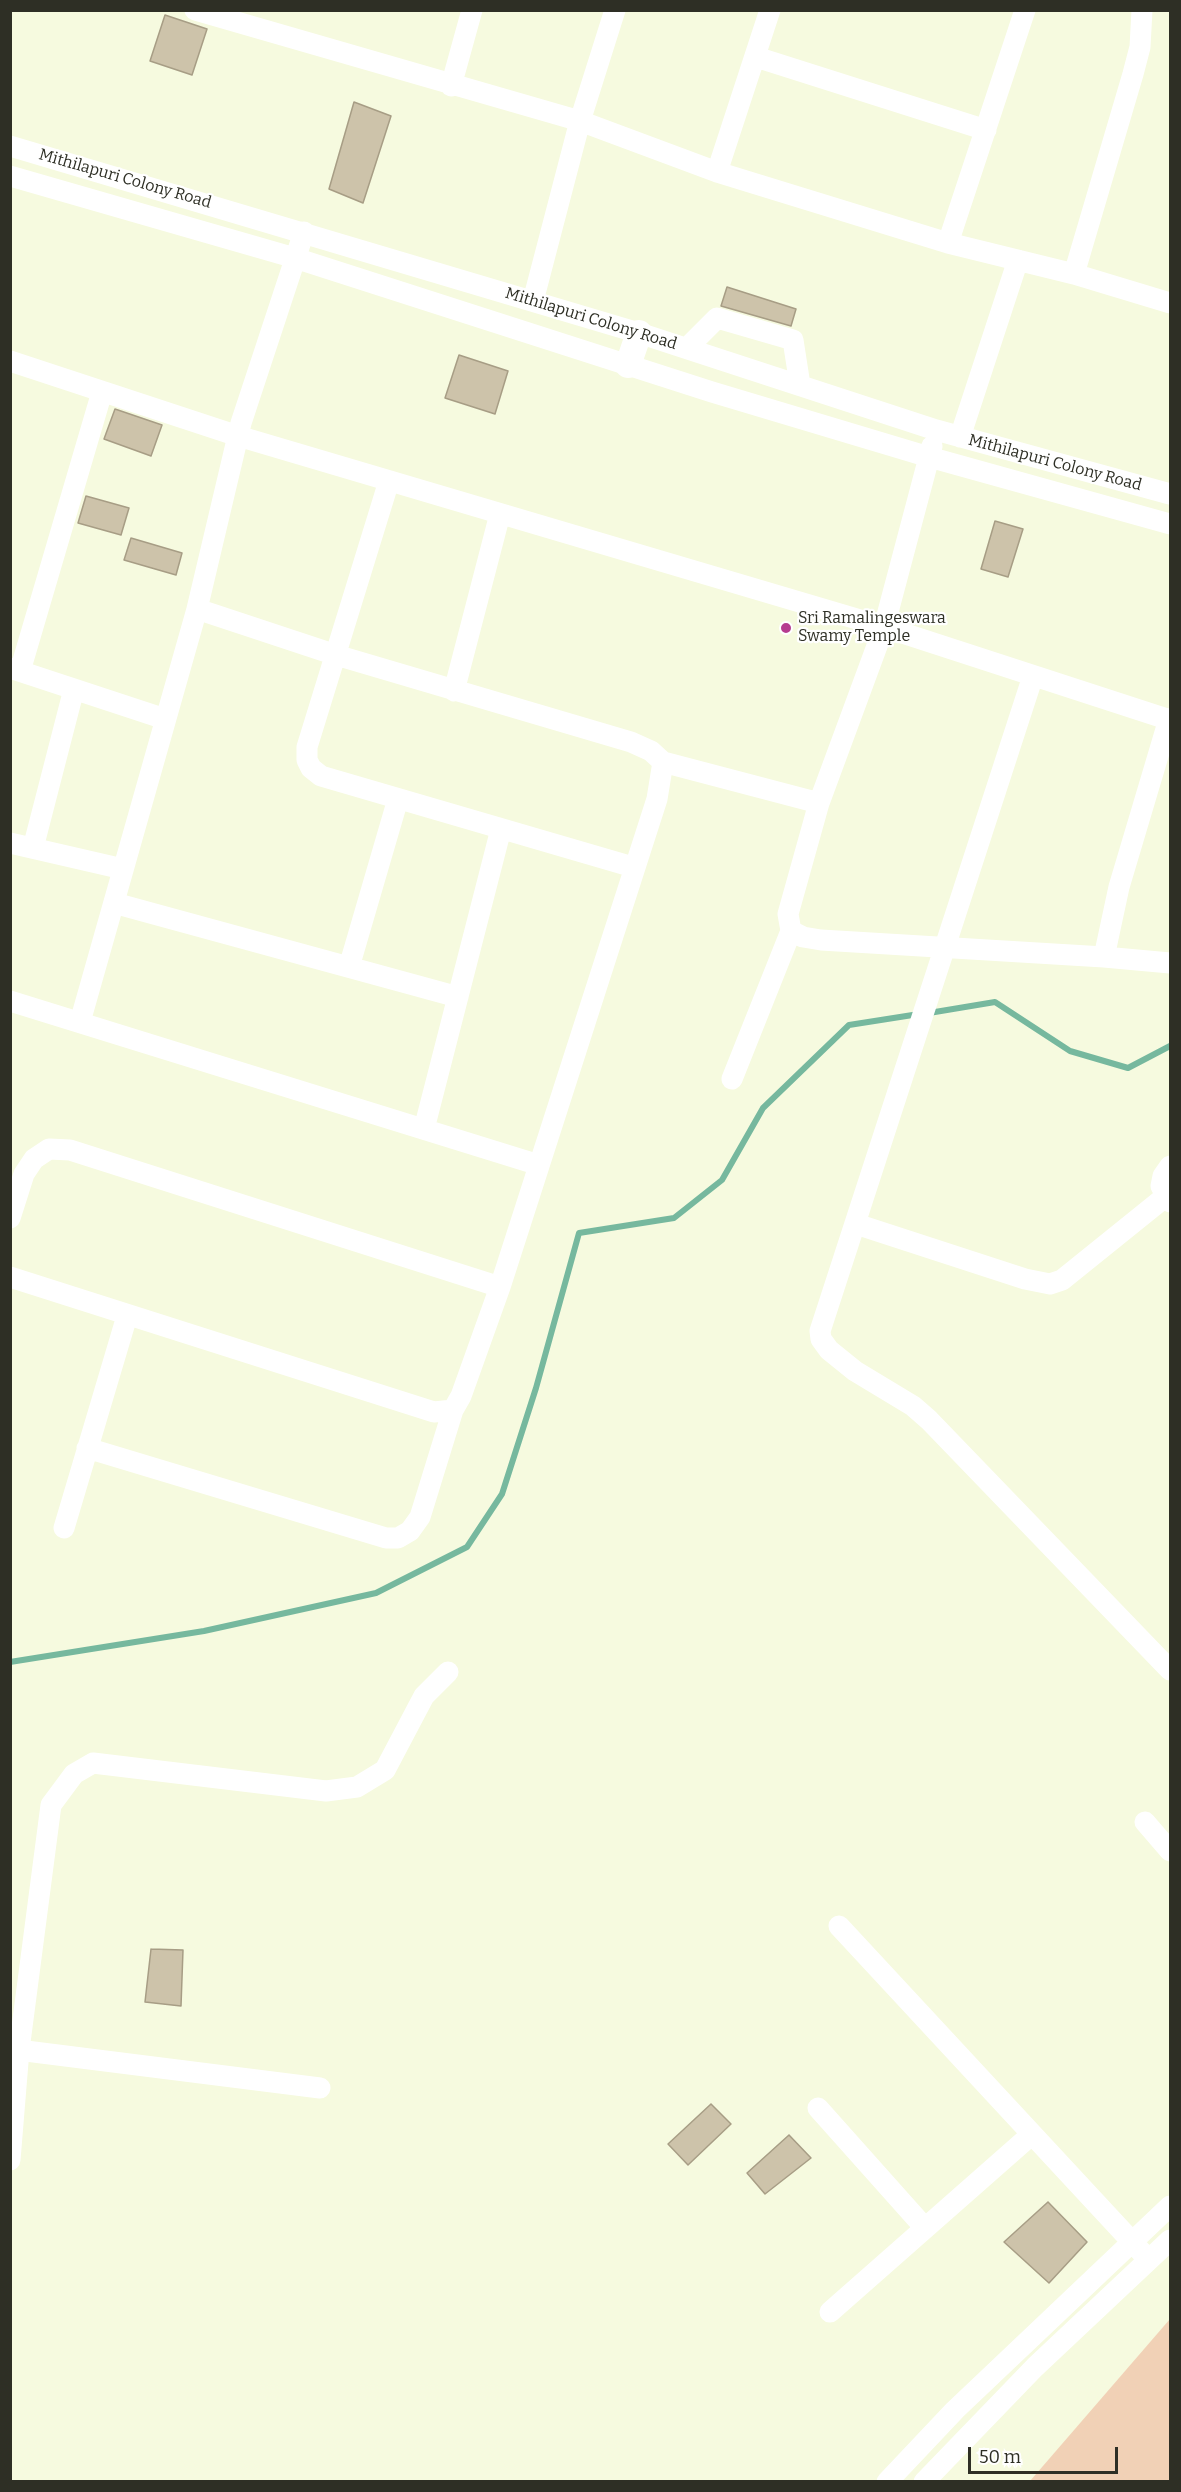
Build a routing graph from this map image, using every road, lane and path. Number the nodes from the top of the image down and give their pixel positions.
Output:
1 (195, 10) edge
2 (472, 10) edge
3 (615, 10) edge
4 (770, 10) edge
5 (1025, 10) edge
6 (1142, 10) edge
7 (239, 17) edge
8 (756, 57) junction
9 (451, 86) junction
10 (580, 121) junction
11 (986, 130) junction
12 (10, 146) edge
13 (717, 172) junction
14 (10, 176) edge
15 (304, 232) junction
16 (948, 243) junction
17 (295, 258) junction
18 (1017, 260) junction
19 (1074, 274) junction
20 (533, 301) junction
21 (1170, 303) edge
22 (639, 333) junction
23 (687, 348) junction
24 (10, 361) edge
25 (628, 365) junction
26 (800, 385) junction
27 (102, 392) junction
28 (936, 430) junction
29 (238, 436) junction
30 (960, 437) junction
31 (929, 457) junction
32 (389, 481) junction
33 (1170, 494) edge
34 (500, 514) junction
35 (1170, 524) edge
36 (197, 609) junction
37 (884, 627) junction
38 (336, 655) junction
39 (15, 669) edge
40 (1033, 676) junction
41 (74, 689) junction
42 (454, 691) junction
43 (165, 719) junction
44 (1170, 720) edge
45 (663, 762) junction
46 (399, 799) junction
47 (819, 803) junction
48 (501, 829) junction
49 (10, 843) edge
50 (33, 848) junction
51 (633, 867) junction
52 (123, 869) junction
53 (114, 903) junction
54 (791, 930) junction
55 (946, 948) junction
56 (1104, 957) junction
57 (1170, 963) edge
58 (349, 967) junction
59 (458, 997) junction
60 (10, 1001) edge
61 (80, 1022) junction
62 (732, 1079) dead end
63 (424, 1129) junction
64 (539, 1164) junction
65 (1170, 1166) edge
66 (1168, 1200) edge
67 (10, 1218) edge
68 (856, 1224) junction
69 (10, 1277) edge
70 (500, 1287) junction
71 (127, 1316) junction
72 (453, 1410) junction
73 (87, 1448) junction
74 (64, 1528) dead end
75 (1170, 1670) edge
76 (448, 1672) dead end
77 (1145, 1822) dead end
78 (1170, 1851) edge
79 (839, 1926) dead end
80 (15, 2050) edge
81 (320, 2088) dead end
82 (818, 2108) dead end
83 (1030, 2135) junction
84 (10, 2160) edge
85 (1170, 2206) edge
86 (925, 2228) junction
87 (1170, 2240) edge
88 (1132, 2243) junction
89 (1148, 2259) junction
90 (830, 2312) dead end
91 (887, 2481) edge
92 (924, 2481) edge

1 - 7 street
2 - 9 street
3 - 10 street
4 - 8 street
5 - 11 street
6 - 19 street
7 - 9 street
8 - 11 street
8 - 13 street
9 - 10 street
10 - 13 street
10 - 20 street
11 - 16 street
12 - 15 street, Mithilapuri Colony Road
13 - 16 street
14 - 17 street, Mithilapuri Colony Road
15 - 17 street
15 - 20 street, Mithilapuri Colony Road
16 - 18 street
17 - 25 street, Mithilapuri Colony Road
17 - 29 street
18 - 19 street
18 - 30 street
19 - 21 street
20 - 22 street, Mithilapuri Colony Road
22 - 23 street, Mithilapuri Colony Road
22 - 25 main road
23 - 26 street, Mithilapuri Colony Road
23 - 26 street
24 - 27 street
25 - 31 street, Mithilapuri Colony Road
26 - 28 street, Mithilapuri Colony Road
27 - 29 street
27 - 39 street
28 - 30 street, Mithilapuri Colony Road
28 - 31 street
29 - 32 street
29 - 36 street
30 - 33 street, Mithilapuri Colony Road
31 - 35 street, Mithilapuri Colony Road
31 - 37 street
32 - 34 street
32 - 38 street
34 - 37 street
34 - 42 street
36 - 38 street
36 - 43 street
37 - 40 street
37 - 47 street
38 - 42 street
38 - 46 street
39 - 41 street
40 - 44 street
40 - 55 street
41 - 43 street
41 - 50 street
42 - 45 street
43 - 52 street
44 - 56 street
45 - 47 street
45 - 51 street
46 - 48 street
46 - 58 street
47 - 54 street
48 - 51 street
48 - 59 street
49 - 50 street
50 - 52 street
51 - 64 street
52 - 53 street
53 - 58 street
53 - 61 street
54 - 55 street
54 - 62 street
55 - 56 street
55 - 68 street
56 - 57 street
58 - 59 street
59 - 63 street
60 - 61 street
61 - 63 street
63 - 64 street
64 - 70 street
65 - 66 street
66 - 68 street
67 - 70 street
68 - 75 street
69 - 71 street
70 - 72 street
71 - 72 street
71 - 73 street
72 - 73 street
73 - 74 street
76 - 80 street
77 - 78 street
79 - 83 street
80 - 81 street
80 - 84 street
82 - 86 street
83 - 86 street
83 - 88 street
85 - 88 street
86 - 90 street
87 - 89 street
88 - 89 street
88 - 91 street
89 - 92 street

